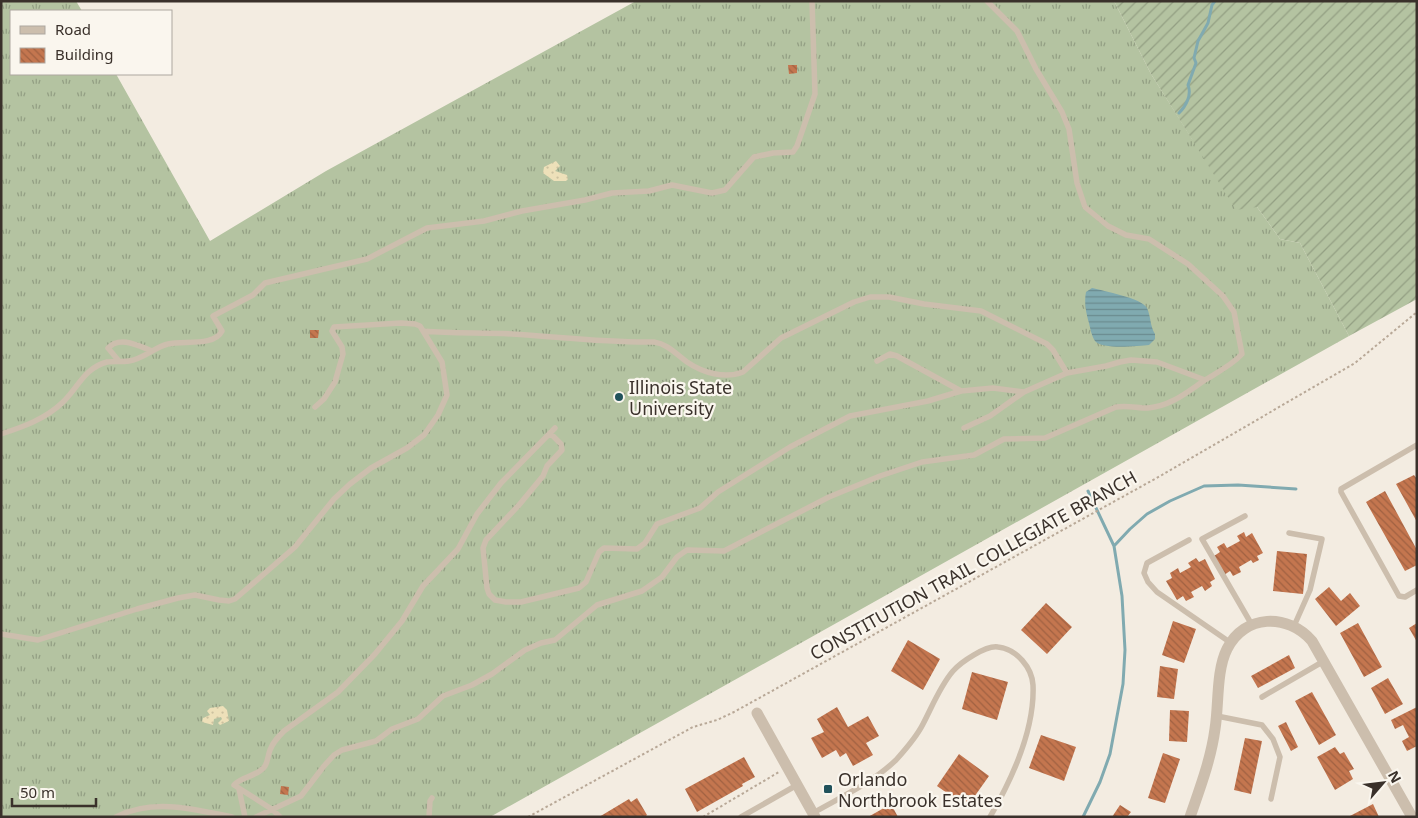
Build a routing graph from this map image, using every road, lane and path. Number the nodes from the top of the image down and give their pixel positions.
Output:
1 (812, 1) edge
2 (987, 1) edge
3 (1417, 312) edge
4 (424, 331) junction
5 (152, 352) junction
6 (118, 360) junction
7 (877, 361) dead end
8 (1070, 373) junction
9 (1205, 380) junction
10 (961, 391) junction
11 (1024, 392) junction
12 (315, 407) dead end
13 (964, 428) dead end
14 (1, 434) edge
15 (1417, 445) edge
16 (1245, 516) dead end
17 (1289, 533) dead end
18 (1189, 540) dead end
19 (1417, 590) edge
20 (1294, 626) junction
21 (1249, 627) junction
22 (1, 634) edge
23 (1231, 643) junction
24 (1324, 661) junction
25 (1262, 697) dead end
26 (757, 713) dead end
27 (1217, 716) junction
28 (787, 767) junction
29 (797, 785) junction
30 (239, 789) junction
31 (432, 798) dead end
32 (1271, 799) dead end
33 (273, 810) junction
34 (814, 815) edge
35 (116, 817) edge
36 (232, 817) edge
37 (245, 817) edge
38 (256, 817) edge
39 (280, 817) edge
40 (429, 817) edge
41 (528, 817) edge
42 (703, 817) edge
43 (741, 817) edge
44 (990, 817) edge
45 (1190, 817) edge
46 (1412, 817) edge

1 - 5 lane
2 - 9 lane
3 - 41 path, CONSTITUTION TRAIL COLLEGIATE BRANCH
4 - 8 lane
4 - 12 lane
4 - 22 lane
5 - 6 lane
5 - 6 lane
6 - 14 lane
7 - 10 lane
8 - 9 lane
8 - 11 lane
9 - 33 lane
10 - 11 lane
10 - 30 lane
11 - 13 lane
15 - 19 lane
16 - 21 lane
17 - 20 lane
18 - 23 lane
20 - 21 street
20 - 24 street
21 - 23 street
23 - 27 street
24 - 25 lane
24 - 46 street
26 - 28 street
27 - 32 lane
27 - 45 street
28 - 29 street
28 - 42 path
29 - 34 street
29 - 43 lane
30 - 33 lane
30 - 37 lane
31 - 40 lane
33 - 38 lane
33 - 39 lane
34 - 44 lane
35 - 36 lane

